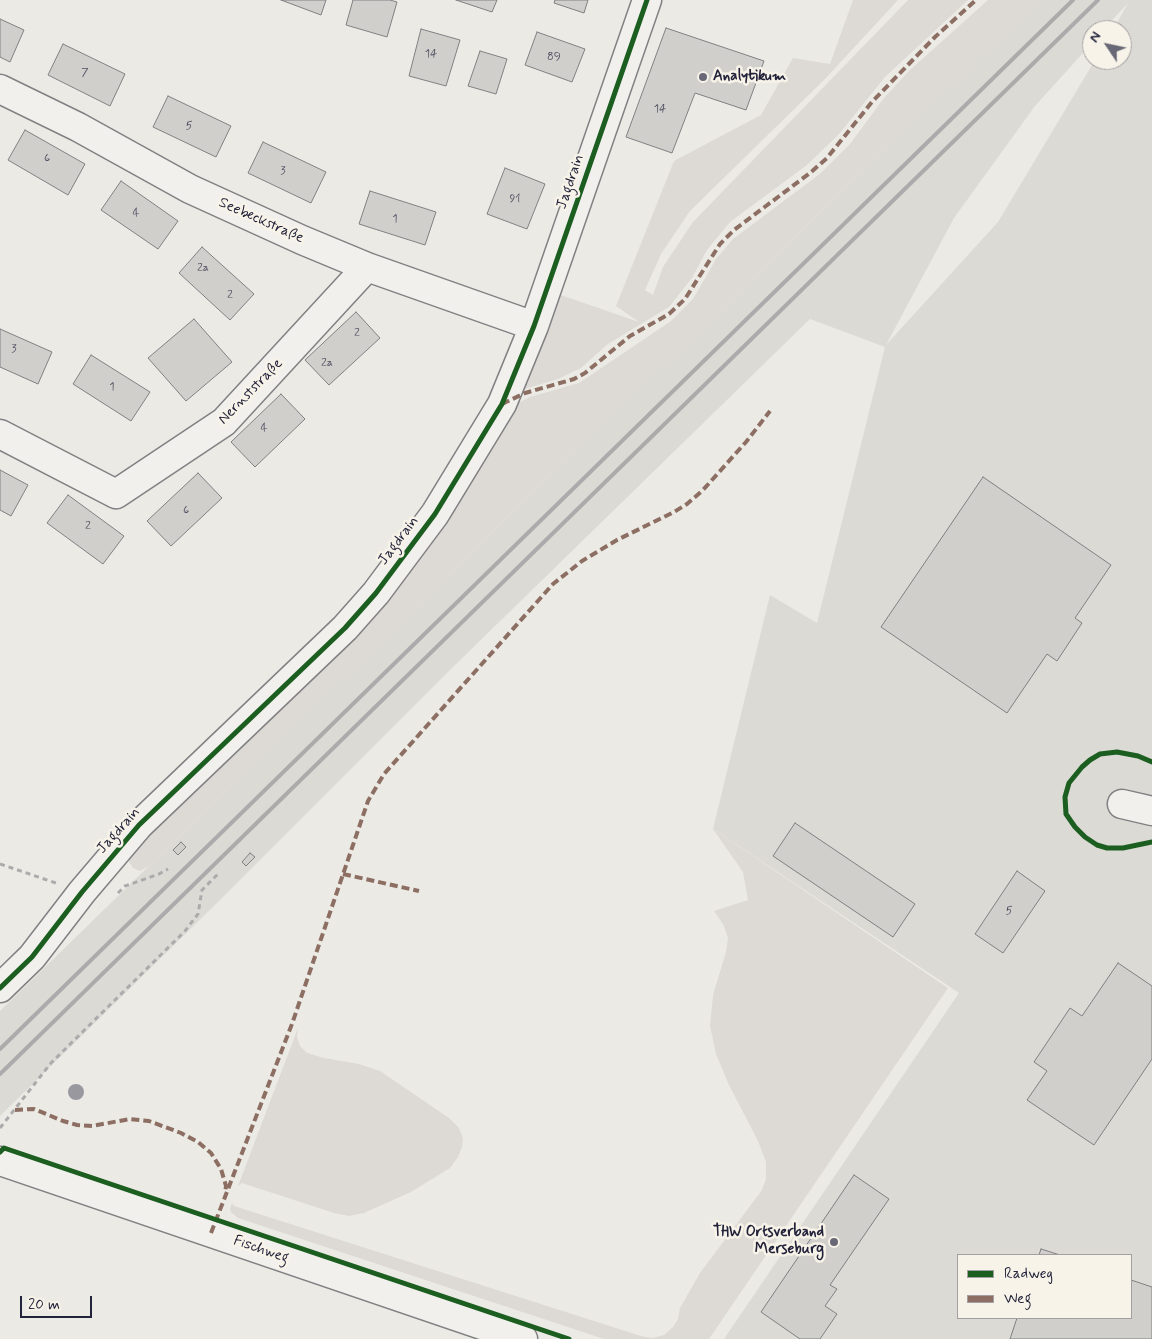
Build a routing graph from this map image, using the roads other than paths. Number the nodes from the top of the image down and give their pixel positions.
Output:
1 (647, 0) edge
2 (0, 89) edge
3 (367, 267) junction
4 (534, 326) junction
5 (0, 434) edge
6 (1122, 804) dead end
7 (1152, 811) edge
8 (0, 988) edge
9 (0, 1161) edge
10 (523, 1339) edge

1 - 4 street, Jagdrain
2 - 3 street, Seebeckstraße
3 - 4 street, Seebeckstraße
3 - 5 street, Nernststraße
4 - 8 street, Jagdrain
6 - 7 street
9 - 10 street, Fischweg

